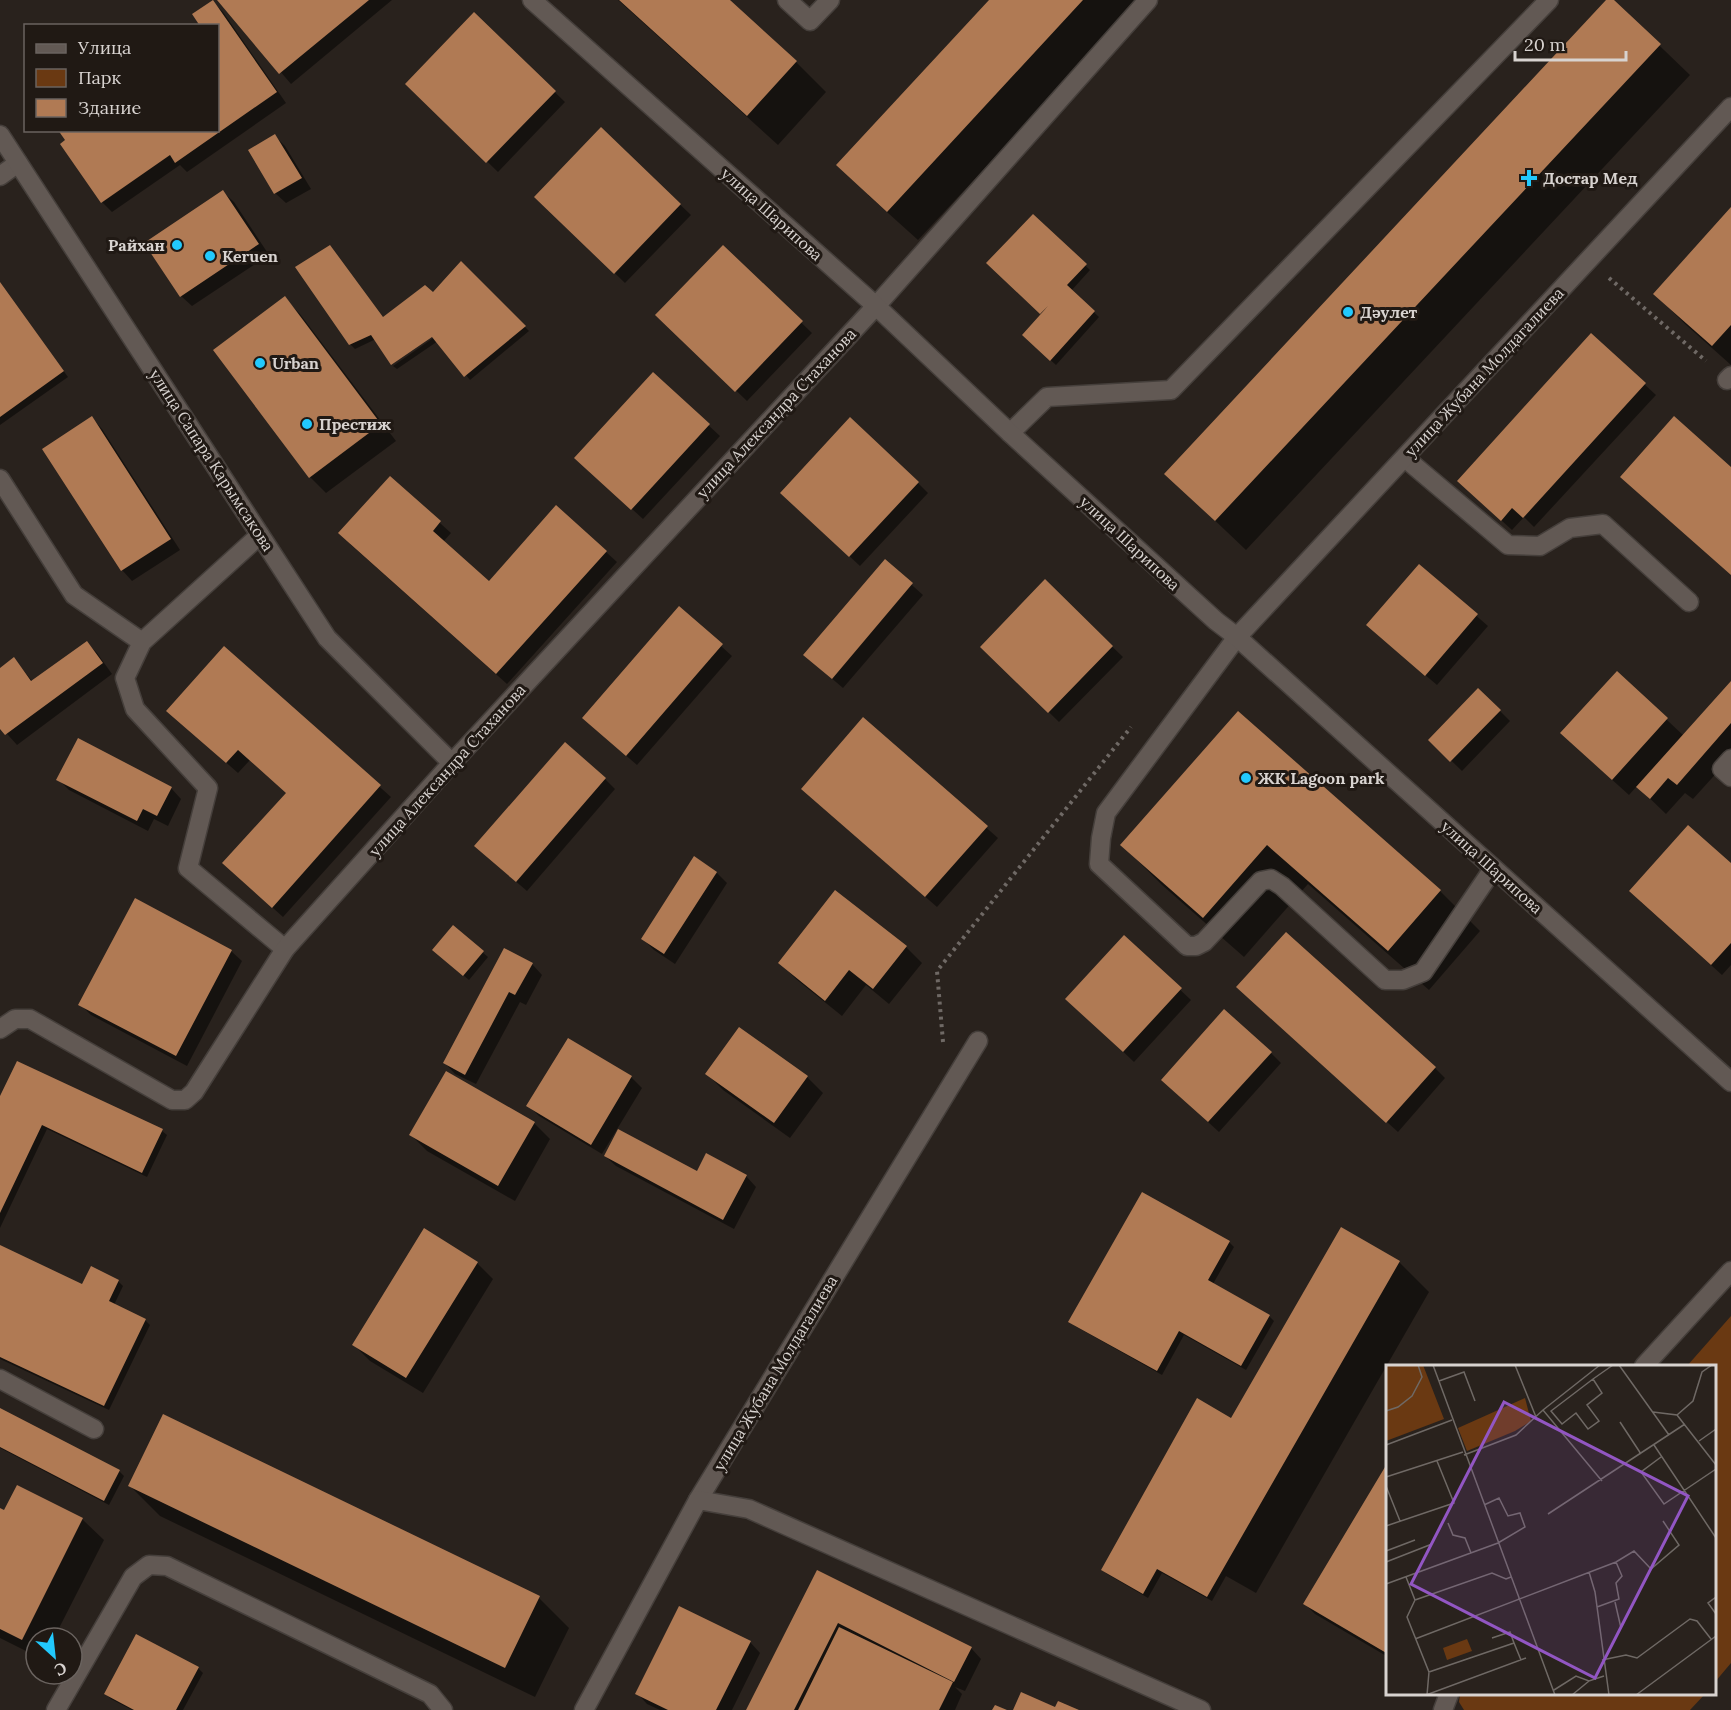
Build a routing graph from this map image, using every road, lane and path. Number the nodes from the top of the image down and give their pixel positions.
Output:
1 (532, 0) edge
2 (787, 0) edge
3 (830, 0) edge
4 (1148, 0) edge
5 (1549, 0) edge
6 (1731, 106) edge
7 (0, 135) edge
8 (18, 162) junction
9 (0, 176) edge
10 (1588, 260) junction
11 (876, 306) junction
12 (1729, 378) edge
13 (1010, 433) junction
14 (1405, 458) junction
15 (0, 479) edge
16 (260, 535) junction
17 (1689, 602) dead end
18 (1237, 637) junction
19 (142, 642) junction
20 (1135, 722) dead end
21 (1731, 759) edge
22 (452, 763) junction
23 (1731, 777) edge
24 (1493, 868) junction
25 (285, 949) junction
26 (0, 1029) edge
27 (978, 1041) dead end
28 (1731, 1082) edge
29 (947, 1091) junction
30 (1731, 1271) edge
31 (1645, 1365) edge
32 (0, 1379) edge
33 (94, 1430) dead end
34 (698, 1500) junction
35 (1449, 1695) edge
36 (56, 1710) edge
37 (443, 1710) edge
38 (584, 1710) edge
39 (1201, 1710) edge
40 (1443, 1710) edge

1 - 11 street, улица Шарипова
2 - 3 street
4 - 11 street, улица Александра Стаханова
5 - 13 street
6 - 10 street, улица Жубана Молдагалиева
7 - 8 street, улица Сапара Карымсакова
8 - 9 street
8 - 16 street, улица Сапара Карымсакова
10 - 12 path
10 - 14 street, улица Жубана Молдагалиева
11 - 13 street, улица Шарипова
11 - 22 street, улица Александра Стаханова
13 - 18 street, улица Шарипова
14 - 17 street
14 - 18 street, улица Жубана Молдагалиева
15 - 19 street
16 - 19 street
16 - 22 street, улица Сапара Карымсакова
18 - 24 street, улица Шарипова
18 - 24 street, улица Жубана Молдагалиева
19 - 25 street
20 - 29 path
21 - 23 street
22 - 25 street, улица Александра Стаханова
24 - 28 street, улица Шарипова
25 - 26 street, улица Александра Стаханова
27 - 29 street, улица Жубана Молдагалиева
29 - 34 street, улица Жубана Молдагалиева
30 - 31 street
32 - 33 street
34 - 38 street, улица Жубана Молдагалиева
34 - 39 street
35 - 40 street
36 - 37 street

